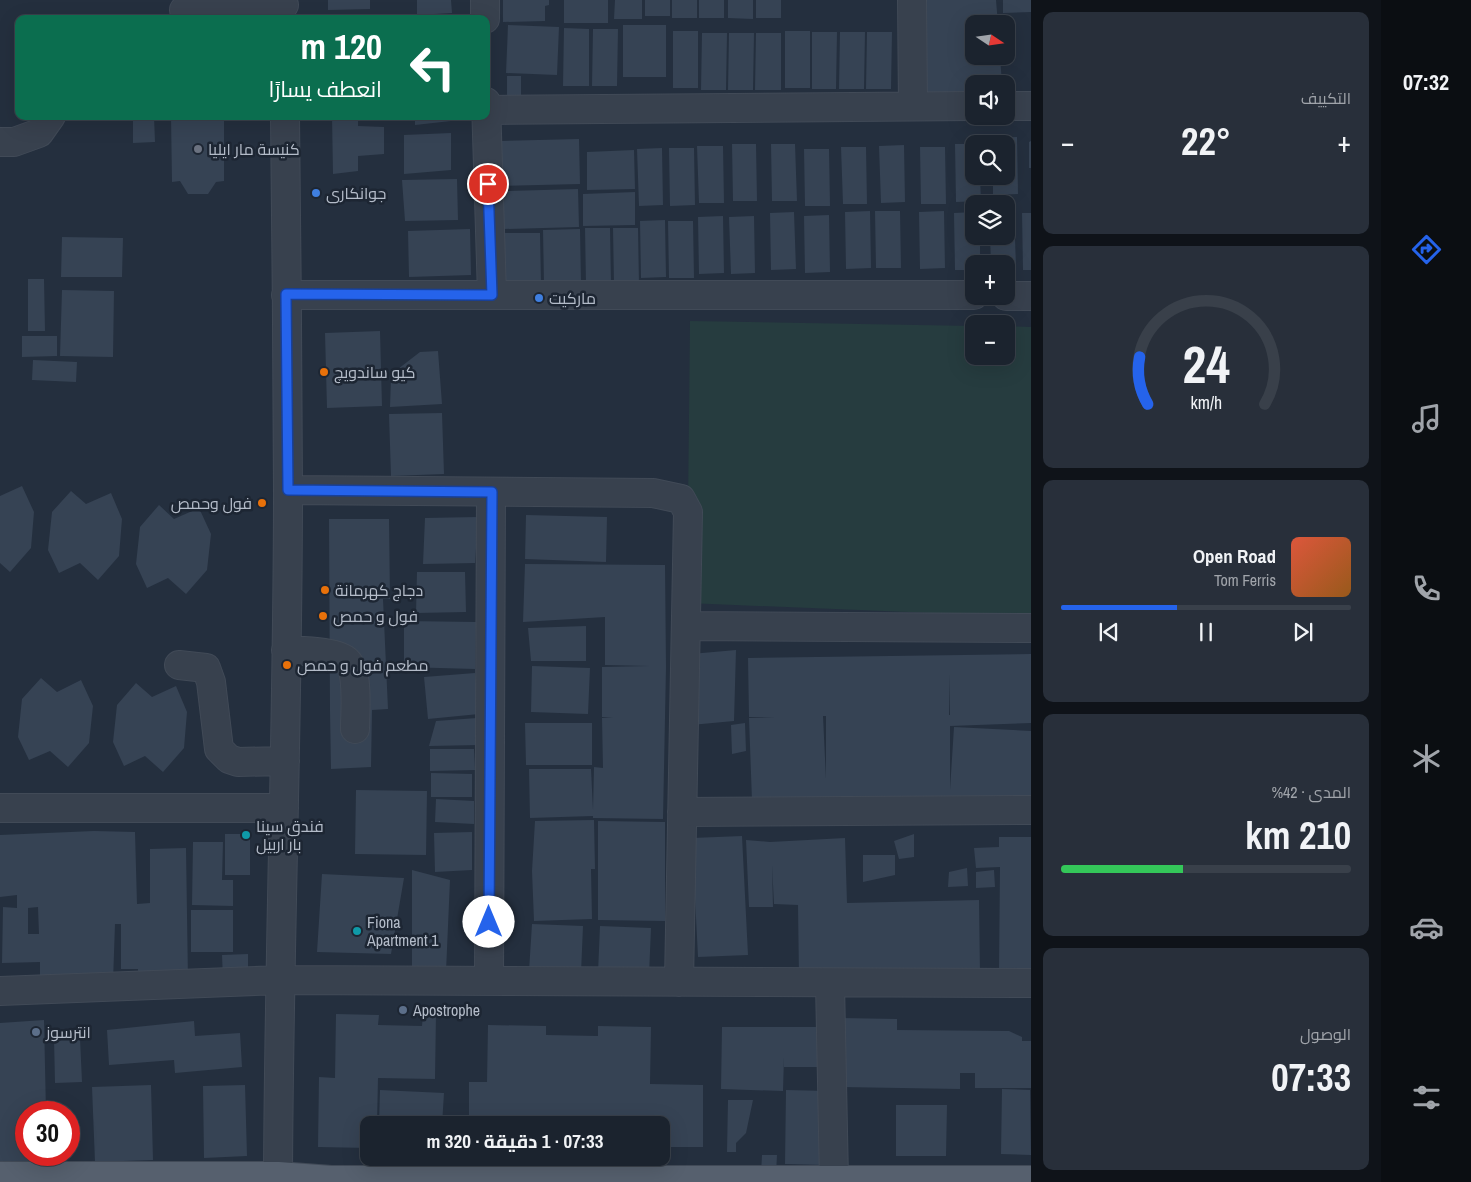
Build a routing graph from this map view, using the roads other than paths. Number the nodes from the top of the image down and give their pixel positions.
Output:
1 (485, 0) edge
2 (912, 0) edge
3 (284, 8) edge
4 (184, 10) dead end
5 (485, 15) edge
6 (912, 106) junction
7 (965, 106) edge
8 (1015, 106) edge
9 (1031, 106) edge
10 (490, 110) edge
11 (48, 120) edge
12 (285, 120) edge
13 (486, 120) edge
14 (0, 142) edge
15 (286, 294) junction
16 (492, 295) junction
17 (965, 296) edge
18 (1015, 296) edge
19 (1031, 296) edge
20 (288, 490) junction
21 (492, 492) junction
22 (687, 626) junction
23 (1031, 628) edge
24 (286, 650) junction
25 (179, 664) dead end
26 (355, 729) dead end
27 (285, 761) junction
28 (0, 808) edge
29 (284, 808) junction
30 (1031, 810) edge
31 (682, 812) junction
32 (279, 980) junction
33 (489, 981) junction
34 (679, 982) junction
35 (830, 983) junction
36 (1031, 983) edge
37 (0, 991) edge
38 (0, 1176) edge
39 (278, 1176) junction
40 (834, 1180) junction
41 (1031, 1180) edge

1 - 5 street
2 - 6 street
3 - 4 street
6 - 7 street
6 - 10 street
8 - 9 street
11 - 14 street
12 - 15 street
13 - 16 street
15 - 16 street
15 - 20 street
16 - 17 street
18 - 19 street
20 - 21 street
20 - 24 street
21 - 22 street
21 - 33 street
22 - 23 street
22 - 31 street
24 - 26 street
24 - 27 street
25 - 27 street
27 - 29 street
28 - 29 street
29 - 32 street
30 - 31 street
31 - 34 street
32 - 33 street
32 - 37 street
32 - 39 street
33 - 34 street
34 - 35 street
35 - 36 street
35 - 40 street
38 - 39 main road
39 - 40 main road
40 - 41 main road

